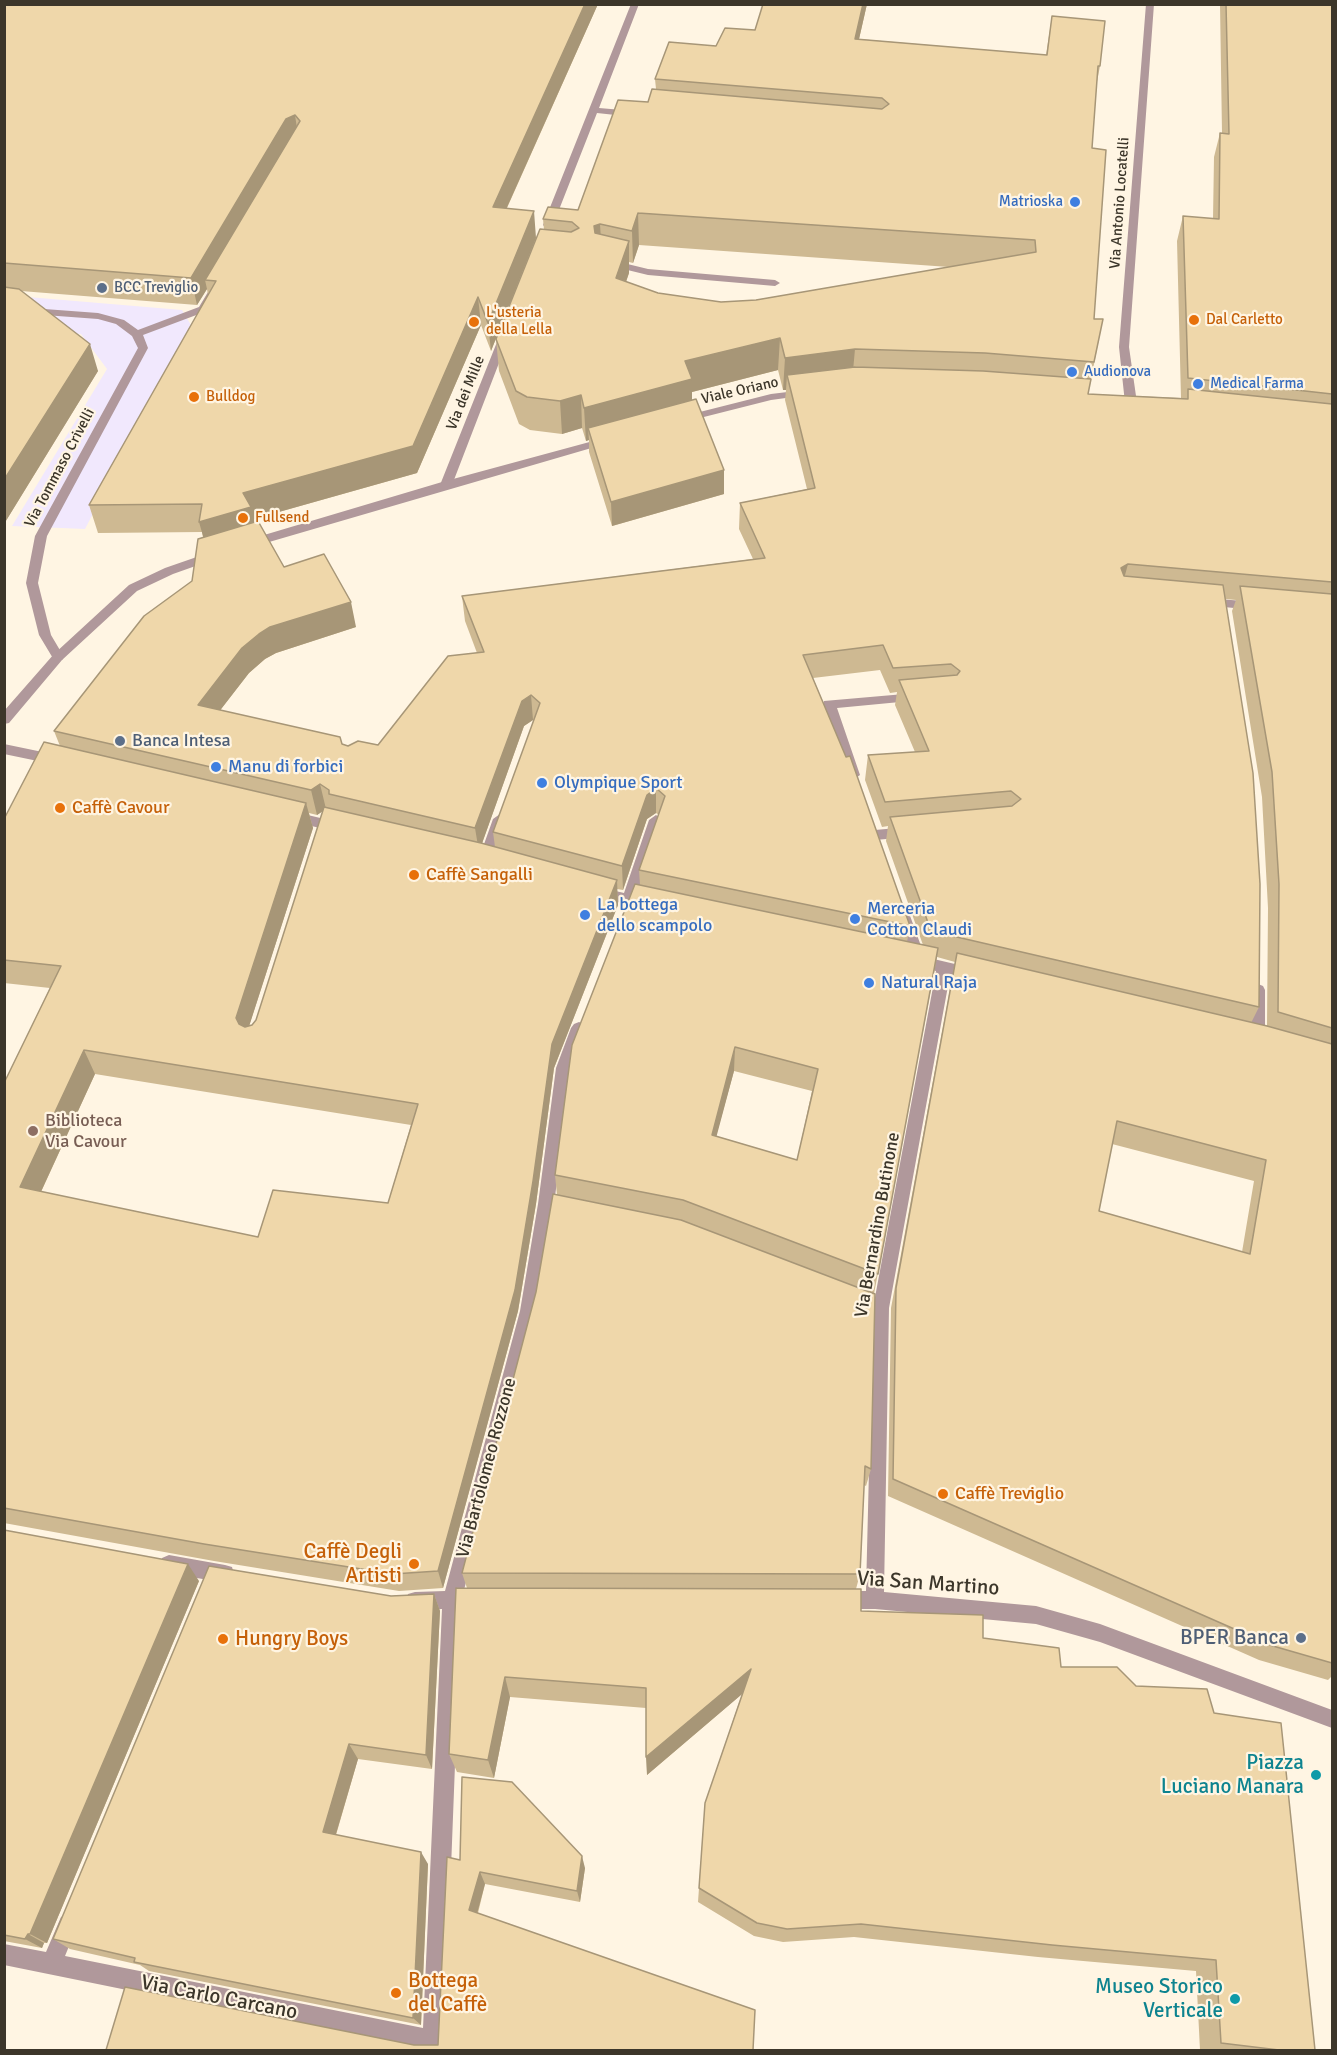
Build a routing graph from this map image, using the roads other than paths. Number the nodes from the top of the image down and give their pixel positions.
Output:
1 (635, 4) edge
2 (1150, 4) edge
3 (594, 110) junction
4 (642, 115) edge
5 (544, 235) edge
6 (601, 261) edge
7 (775, 283) dead end
8 (215, 288) edge
9 (4, 309) edge
10 (507, 330) edge
11 (137, 334) junction
12 (817, 391) edge
13 (1130, 403) edge
14 (677, 421) edge
15 (619, 437) edge
16 (446, 485) junction
17 (1188, 601) edge
18 (1266, 608) edge
19 (58, 657) junction
20 (936, 696) edge
21 (4, 720) edge
22 (4, 749) edge
23 (75, 765) edge
24 (859, 791) edge
25 (505, 805) edge
26 (282, 814) edge
27 (656, 820) edge
28 (346, 829) edge
29 (918, 831) edge
30 (875, 835) edge
31 (485, 861) edge
32 (585, 888) edge
33 (897, 898) edge
34 (629, 900) junction
35 (664, 907) edge
36 (621, 921) edge
37 (896, 957) edge
38 (920, 962) junction
39 (944, 967) junction
40 (1258, 975) edge
41 (991, 978) edge
42 (584, 1016) edge
43 (1257, 1041) edge
44 (156, 1561) edge
45 (214, 1572) junction
46 (237, 1576) edge
47 (205, 1594) edge
48 (452, 1599) junction
49 (488, 1599) edge
50 (828, 1600) edge
51 (875, 1600) junction
52 (399, 1602) edge
53 (1332, 1719) edge
54 (77, 1901) edge
55 (4, 1954) edge
56 (51, 1964) junction
57 (434, 2046) edge

1 - 3 street
2 - 13 street, Via Antonio Locatelli
3 - 4 street
3 - 5 street
6 - 7 street
8 - 11 street
9 - 11 street
10 - 16 street, Via dei Mille
11 - 19 street, Via Tommaso Crivelli
12 - 14 street, Viale Oriano
15 - 16 street
16 - 19 street
17 - 18 street
19 - 21 street
20 - 24 street
22 - 23 street
25 - 31 street
26 - 28 street
27 - 34 street
29 - 30 street
32 - 34 street
33 - 38 street
34 - 35 street
34 - 36 street
37 - 38 street
38 - 39 street
39 - 41 street
39 - 51 street, Via Bernardino Butinone
40 - 43 street
42 - 48 street, Via Bartolomeo Rozzone
44 - 45 street
45 - 46 street
45 - 47 street
48 - 49 street
48 - 52 street
48 - 57 street, Via Bartolomeo Rozzone
50 - 51 street, Via San Martino
51 - 53 street, Via San Martino
54 - 56 street
55 - 56 street, Via Carlo Carcano
56 - 57 street, Via Carlo Carcano

